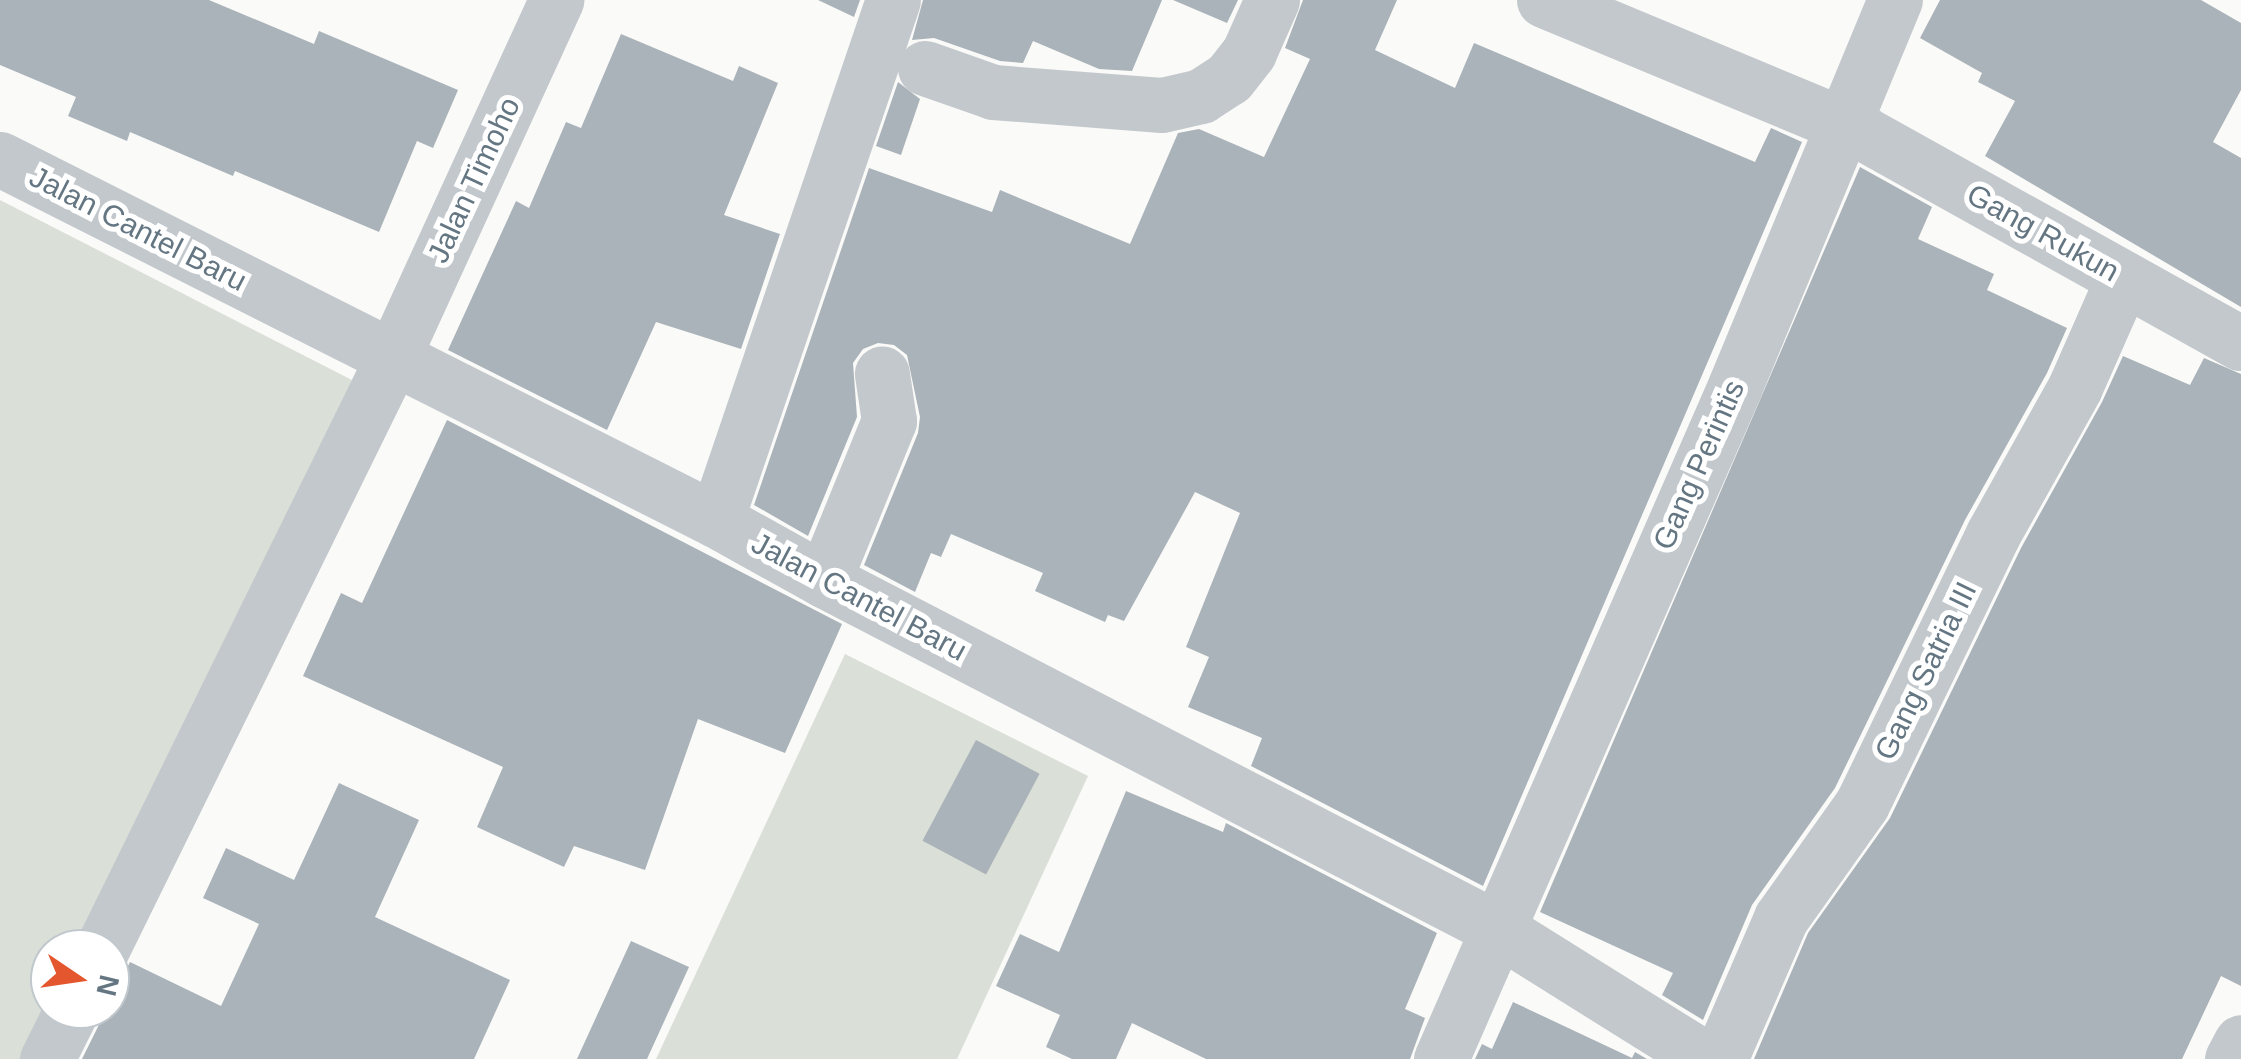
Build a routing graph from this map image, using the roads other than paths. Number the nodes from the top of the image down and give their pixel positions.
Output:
1 (556, 0) edge
2 (893, 0) edge
3 (1272, 0) edge
4 (1544, 0) edge
5 (1894, 0) edge
6 (925, 68) dead end
7 (1845, 125) junction
8 (0, 159) edge
9 (2123, 278) junction
10 (2241, 344) edge
11 (392, 359) junction
12 (882, 374) dead end
13 (716, 520) junction
14 (824, 580) junction
15 (1496, 928) junction
16 (112, 929) edge
17 (62, 1029) edge
18 (2241, 1042) edge
19 (48, 1059) edge
20 (1441, 1059) edge
21 (1706, 1059) edge
22 (1720, 1059) edge
23 (2232, 1059) edge

1 - 11 street, Jalan Timoho
2 - 13 street
3 - 6 street
4 - 7 street, Gang Rukun
5 - 7 street, Gang Perintis
7 - 9 street, Gang Rukun
7 - 15 street, Gang Perintis
8 - 11 street, Jalan Cantel Baru
9 - 10 street, Gang Rukun
9 - 22 street, Gang Satria III
11 - 13 street, Jalan Cantel Baru
11 - 16 street, Jalan Timoho
12 - 14 street
13 - 14 street, Jalan Cantel Baru
14 - 15 street, Jalan Cantel Baru
15 - 20 street, Gang Perintis
15 - 21 street, Jalan Cantel Baru
17 - 19 street
18 - 23 street

